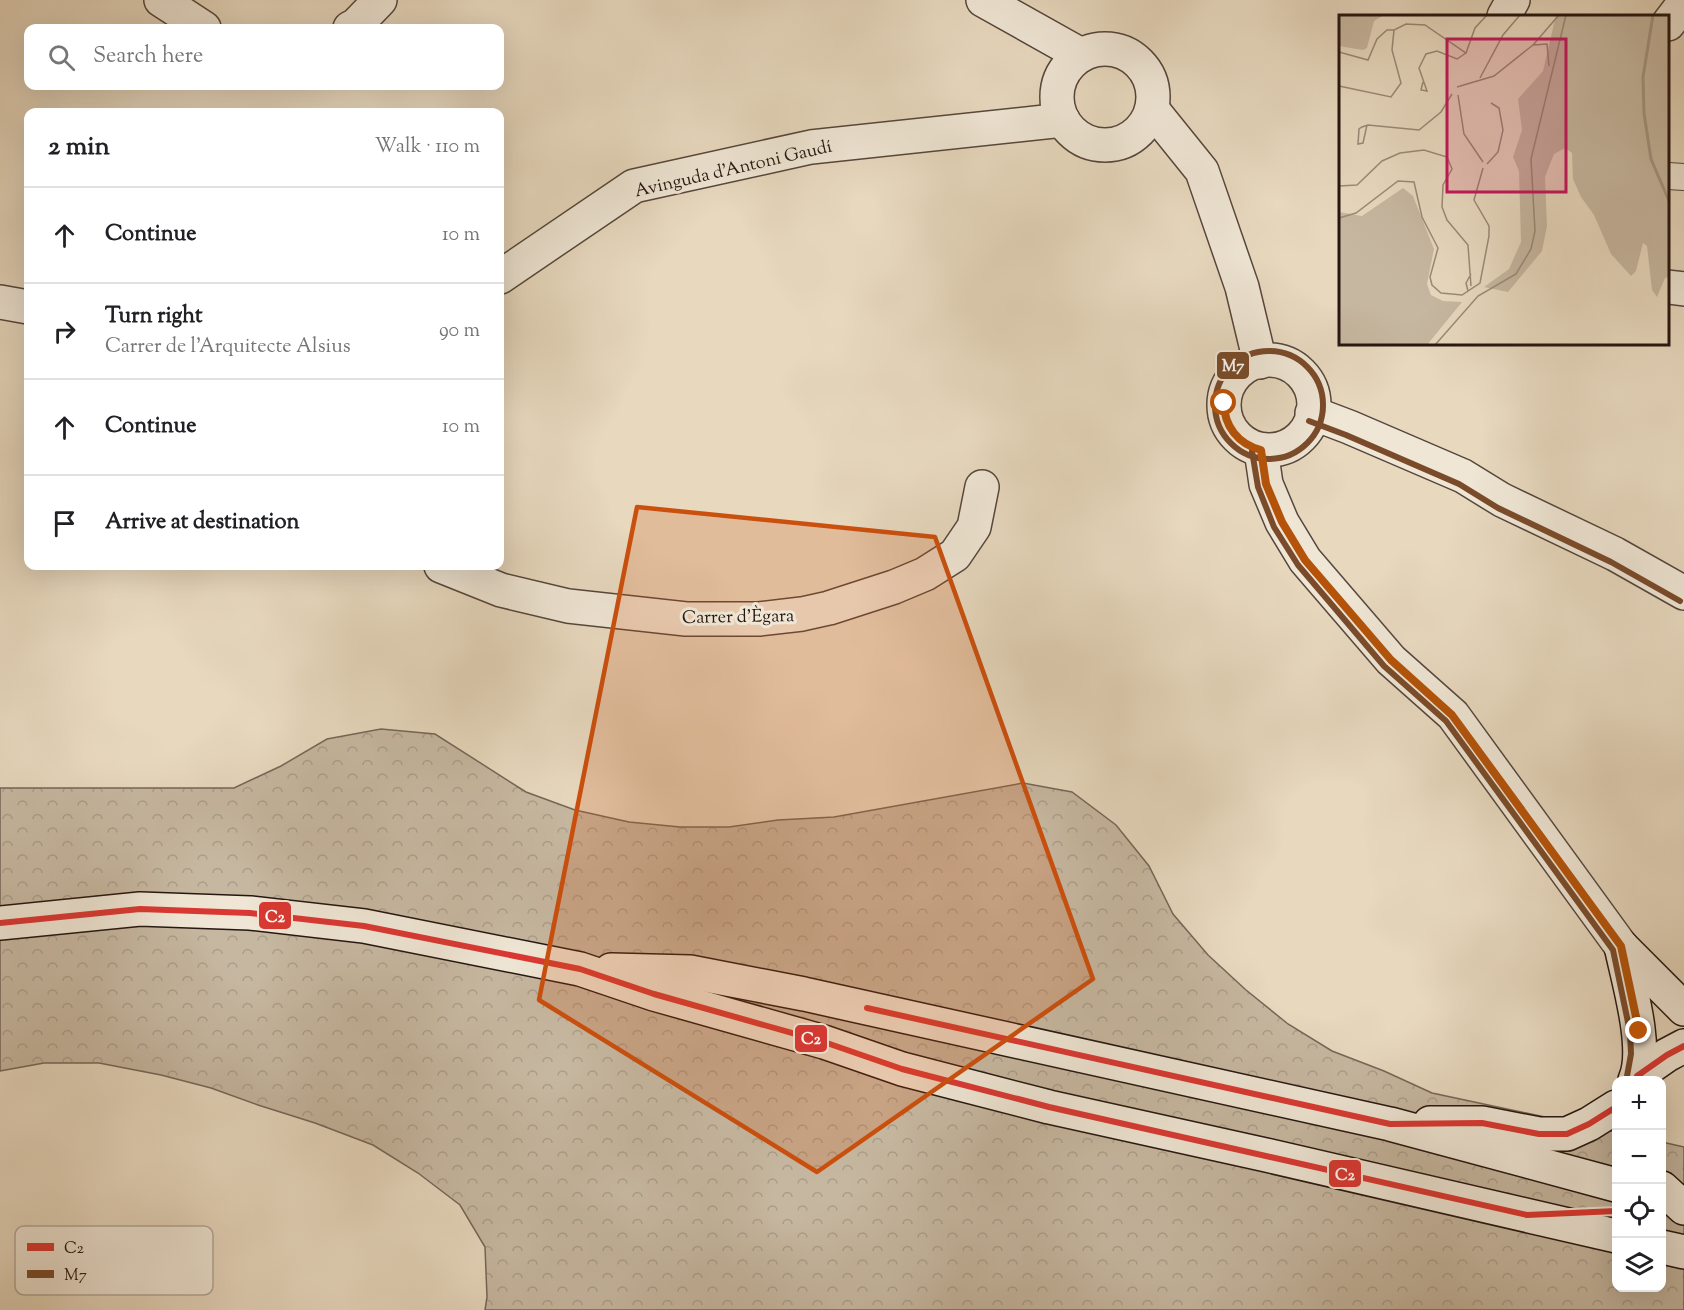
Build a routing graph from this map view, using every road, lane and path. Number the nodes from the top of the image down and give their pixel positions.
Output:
1 (161, 0) edge
2 (380, 0) edge
3 (983, 0) edge
4 (1512, 0) edge
5 (1684, 3) edge
6 (1504, 15) edge
7 (1669, 23) edge
8 (198, 24) edge
9 (357, 24) edge
10 (1081, 55) junction
11 (1152, 109) junction
12 (1063, 120) junction
13 (1669, 176) edge
14 (1684, 177) edge
15 (504, 274) edge
16 (1669, 287) edge
17 (1684, 289) edge
18 (0, 302) edge
19 (24, 306) edge
20 (1260, 362) junction
21 (1312, 413) junction
22 (1261, 450) junction
23 (982, 487) dead end
24 (451, 570) edge
25 (1684, 593) edge
26 (0, 923) edge
27 (1621, 946) junction
28 (580, 969) junction
29 (1684, 1009) edge
30 (1684, 1046) edge
31 (1636, 1076) edge
32 (1639, 1076) edge
33 (1612, 1110) edge
34 (1390, 1124) junction
35 (1613, 1184) edge
36 (1612, 1211) edge
37 (1527, 1215) junction
38 (1612, 1235) edge
39 (1666, 1248) edge
40 (1684, 1252) edge

1 - 8 street
2 - 9 street
3 - 10 street
4 - 6 street
5 - 7 street
10 - 11 street
10 - 12 street
11 - 12 street
11 - 20 street
12 - 15 street, Avinguda d'Antoni Gaudí
13 - 14 lane
16 - 17 street
18 - 19 street
20 - 21 street
20 - 22 street
21 - 22 street
21 - 25 street
22 - 27 street
23 - 24 street, Carrer d'Ègara
26 - 28 street
27 - 29 street
27 - 31 street
28 - 34 street
28 - 37 street
30 - 32 street
33 - 34 street
34 - 35 street
36 - 37 street
37 - 38 street
39 - 40 street

